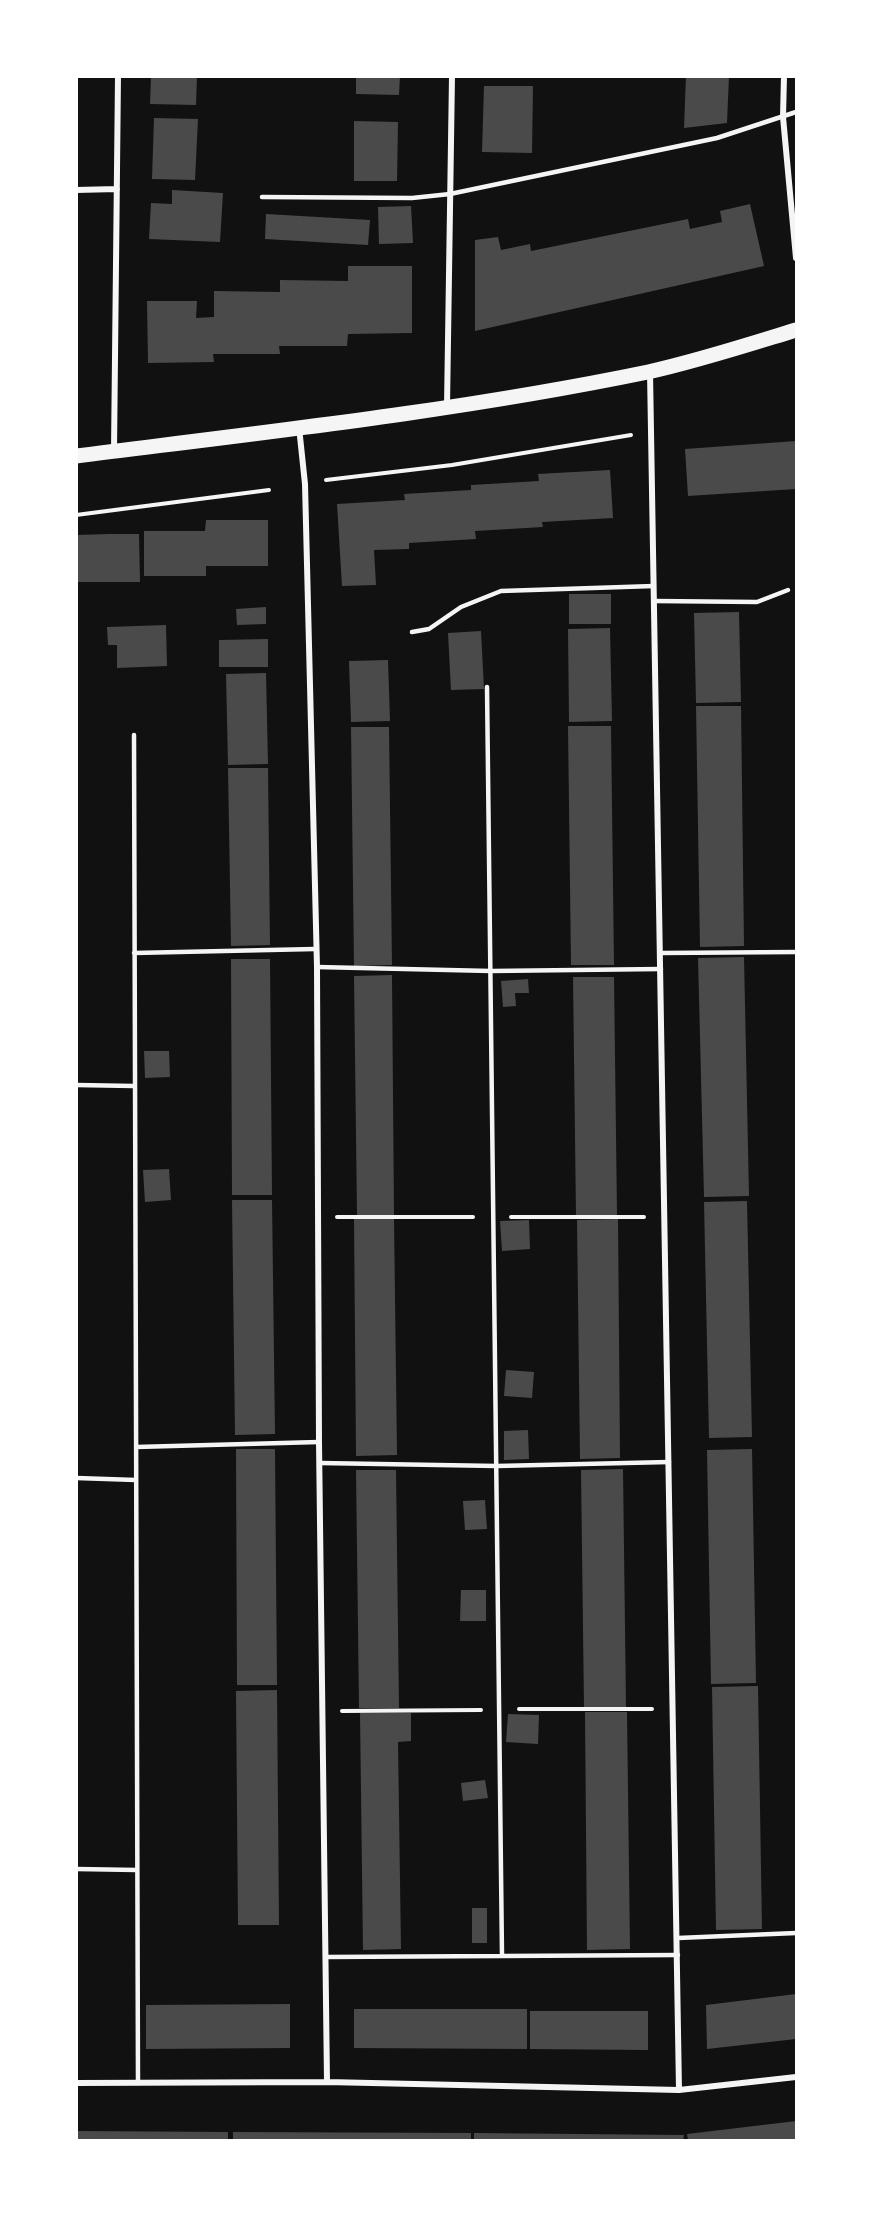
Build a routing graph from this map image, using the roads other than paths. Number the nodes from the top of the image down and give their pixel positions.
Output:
1 (118, 76) edge
2 (452, 76) edge
3 (784, 76) edge
4 (796, 112) edge
5 (783, 117) junction
6 (117, 189) junction
7 (76, 190) edge
8 (450, 194) junction
9 (262, 197) dead end
10 (796, 258) edge
11 (796, 330) edge
12 (650, 371) junction
13 (447, 406) junction
14 (298, 427) junction
15 (114, 451) junction
16 (76, 456) edge
17 (654, 586) junction
18 (788, 590) dead end
19 (654, 601) junction
20 (412, 632) dead end
21 (487, 687) dead end
22 (134, 735) dead end
23 (315, 949) junction
24 (796, 952) edge
25 (134, 953) junction
26 (661, 953) junction
27 (317, 967) junction
28 (661, 969) junction
29 (491, 971) junction
30 (76, 1085) edge
31 (134, 1086) junction
32 (319, 1442) junction
33 (136, 1447) junction
34 (669, 1462) junction
35 (320, 1463) junction
36 (497, 1466) junction
37 (76, 1478) edge
38 (136, 1480) junction
39 (76, 1869) edge
40 (137, 1870) junction
41 (796, 1933) edge
42 (678, 1938) junction
43 (678, 1955) junction
44 (502, 1956) junction
45 (326, 1958) junction
46 (796, 2077) edge
47 (327, 2082) junction
48 (76, 2083) edge
49 (138, 2083) junction
50 (679, 2090) junction

1 - 6 street
2 - 8 street
3 - 5 street
4 - 5 lane
5 - 8 lane
5 - 10 street
6 - 7 street
6 - 15 street
8 - 9 lane
8 - 13 street
11 - 12 main road
12 - 13 main road
12 - 17 street
13 - 14 main road
14 - 15 main road
14 - 23 street
15 - 16 main road
17 - 19 street
17 - 20 lane
18 - 19 lane
19 - 26 street
21 - 29 lane
22 - 25 lane
23 - 25 lane
23 - 27 street
24 - 26 lane
25 - 31 lane
26 - 28 street
27 - 29 lane
27 - 32 street
28 - 29 lane
28 - 34 street
29 - 36 lane
30 - 31 lane
31 - 33 lane
32 - 33 lane
32 - 35 street
33 - 38 lane
34 - 36 lane
34 - 42 street
35 - 36 lane
35 - 45 street
36 - 44 lane
37 - 38 lane
38 - 40 lane
39 - 40 lane
40 - 49 lane
41 - 42 lane
42 - 43 street
43 - 44 lane
43 - 50 street
44 - 45 lane
45 - 47 street
46 - 50 street
47 - 49 street
47 - 50 street
48 - 49 street

